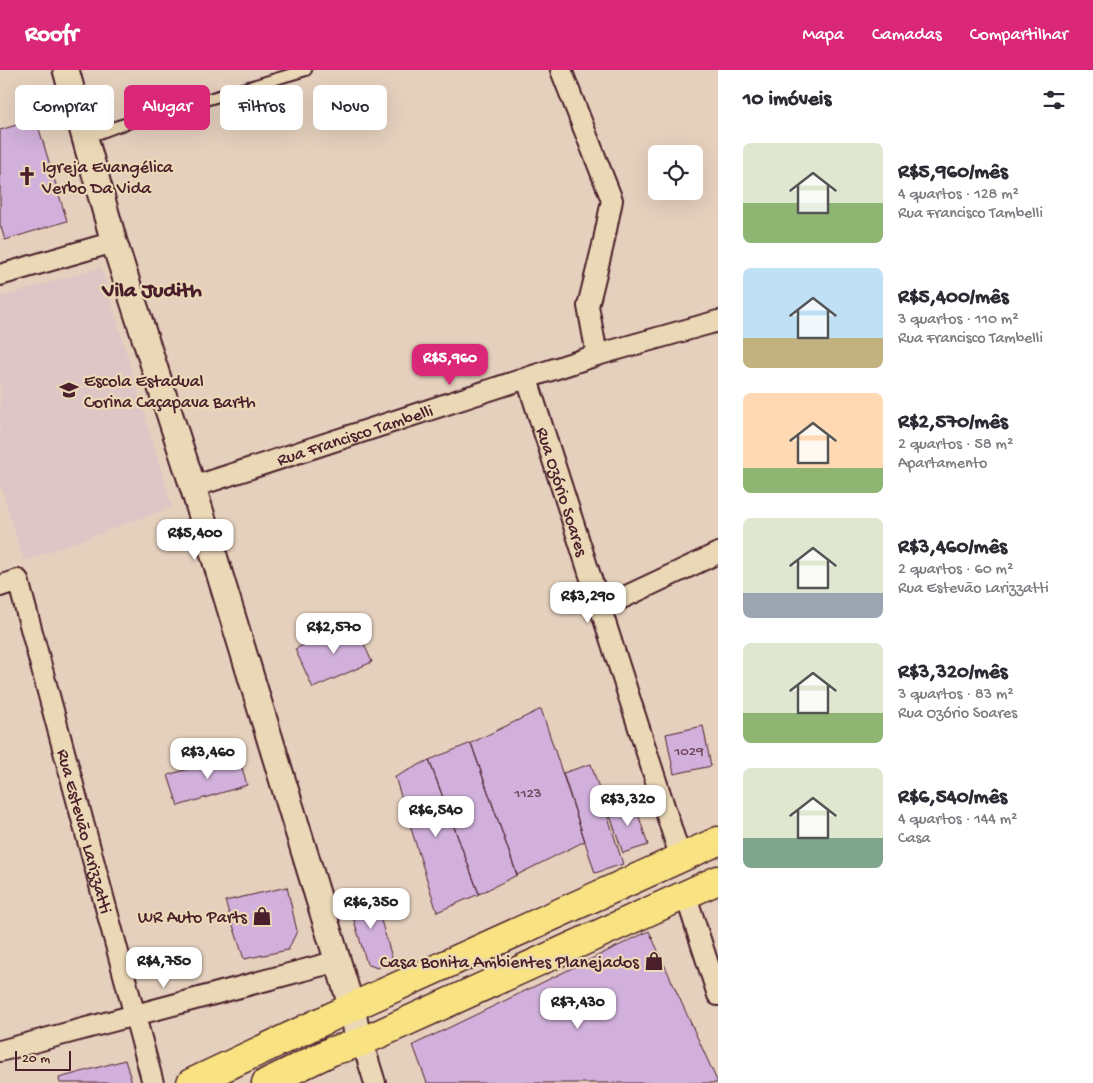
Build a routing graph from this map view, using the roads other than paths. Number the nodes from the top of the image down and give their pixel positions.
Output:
1 (66, 70) edge
2 (306, 70) edge
3 (560, 70) edge
4 (85, 138) junction
5 (114, 242) junction
6 (0, 275) edge
7 (718, 321) edge
8 (597, 355) junction
9 (527, 379) junction
10 (193, 486) junction
11 (718, 552) edge
12 (9, 583) edge
13 (601, 608) junction
14 (718, 841) edge
15 (681, 859) junction
16 (718, 880) edge
17 (686, 896) junction
18 (338, 961) junction
19 (718, 995) edge
20 (352, 1008) junction
21 (134, 1016) junction
22 (359, 1043) junction
23 (0, 1051) edge
24 (153, 1083) edge
25 (191, 1083) edge
26 (266, 1083) edge
27 (376, 1083) edge

1 - 4 street
2 - 4 lane
3 - 8 street
4 - 5 street
5 - 6 street
5 - 10 street
7 - 8 street, Rua Francisco Tambelli
8 - 9 street, Rua Francisco Tambelli
9 - 10 street, Rua Francisco Tambelli
9 - 13 street, Rua Ozório Soares
10 - 18 street
11 - 13 street
12 - 21 street, Rua Estevão Larizzatti
13 - 15 street, Rua Ozório Soares
14 - 15 main road
15 - 20 main road
16 - 17 main road
17 - 19 street
17 - 22 main road
18 - 20 street
18 - 21 street
20 - 22 street
20 - 25 main road
21 - 23 street
21 - 24 street, Rua Estevão Larizzatti
22 - 26 main road
22 - 27 street

